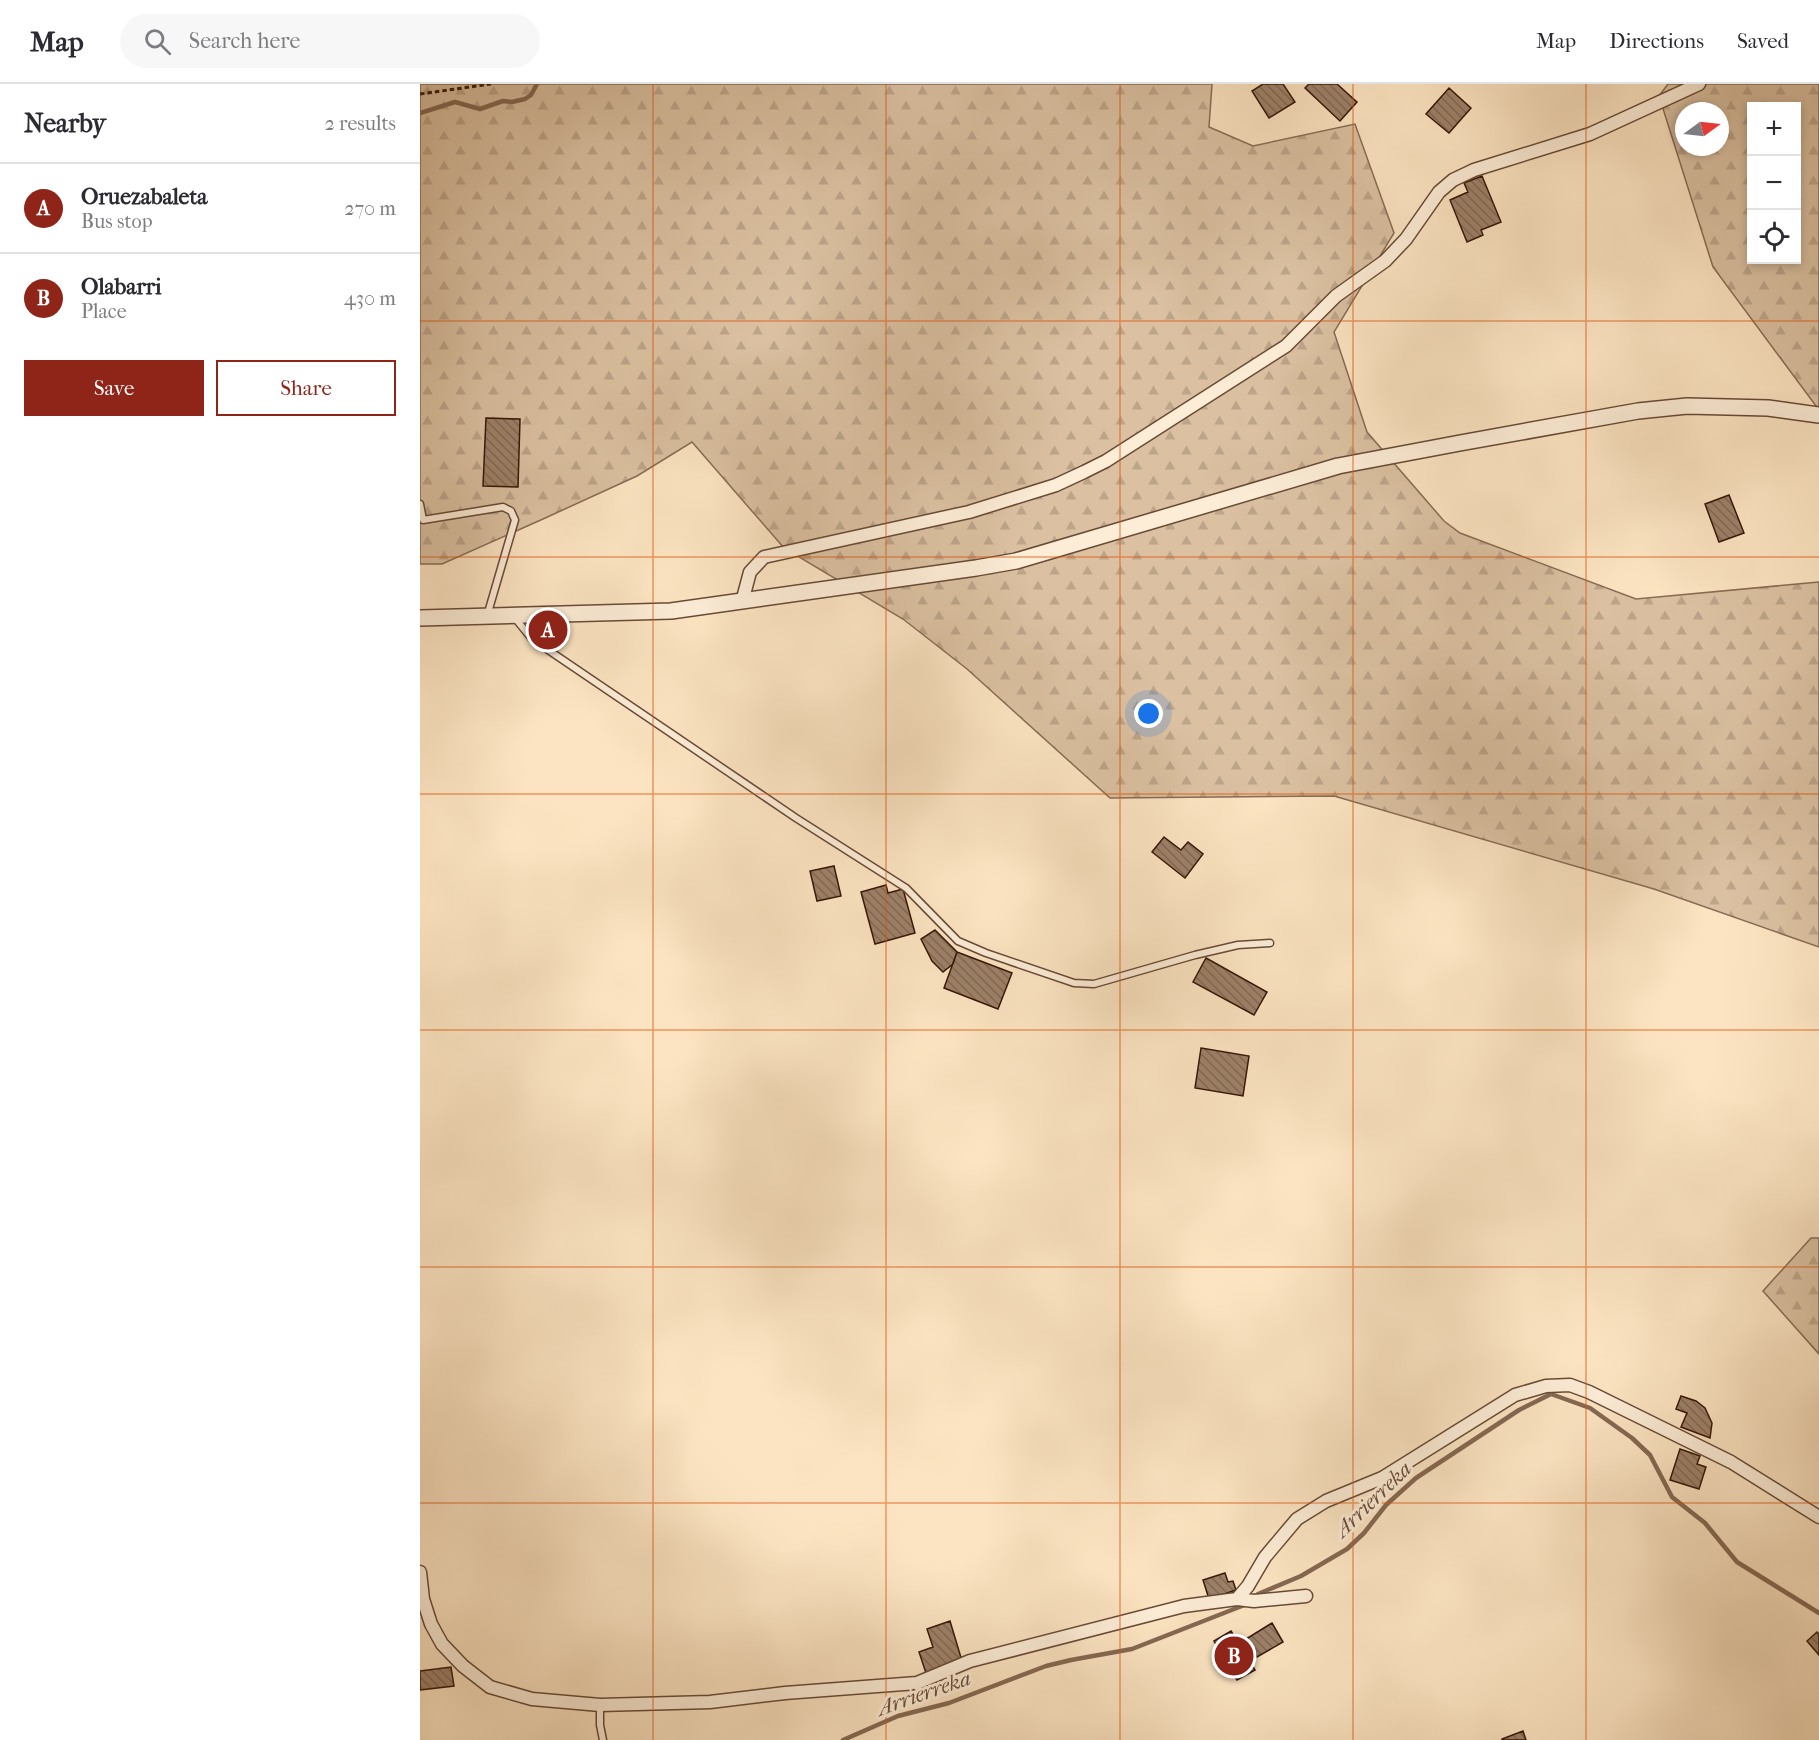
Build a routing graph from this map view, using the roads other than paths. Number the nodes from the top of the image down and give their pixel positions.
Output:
1 (1699, 84) edge
2 (1819, 415) edge
3 (420, 504) edge
4 (742, 602) junction
5 (513, 615) junction
6 (486, 616) junction
7 (420, 618) edge
8 (1270, 943) dead end
9 (1819, 1517) edge
10 (420, 1572) edge
11 (1306, 1596) dead end
12 (1237, 1599) junction
13 (600, 1706) junction
14 (603, 1740) edge

1 - 4 street
2 - 4 street
3 - 6 lane
4 - 5 street
5 - 6 street
5 - 8 lane
6 - 7 street
9 - 12 street
10 - 13 street
11 - 12 street
12 - 13 street
13 - 14 lane

